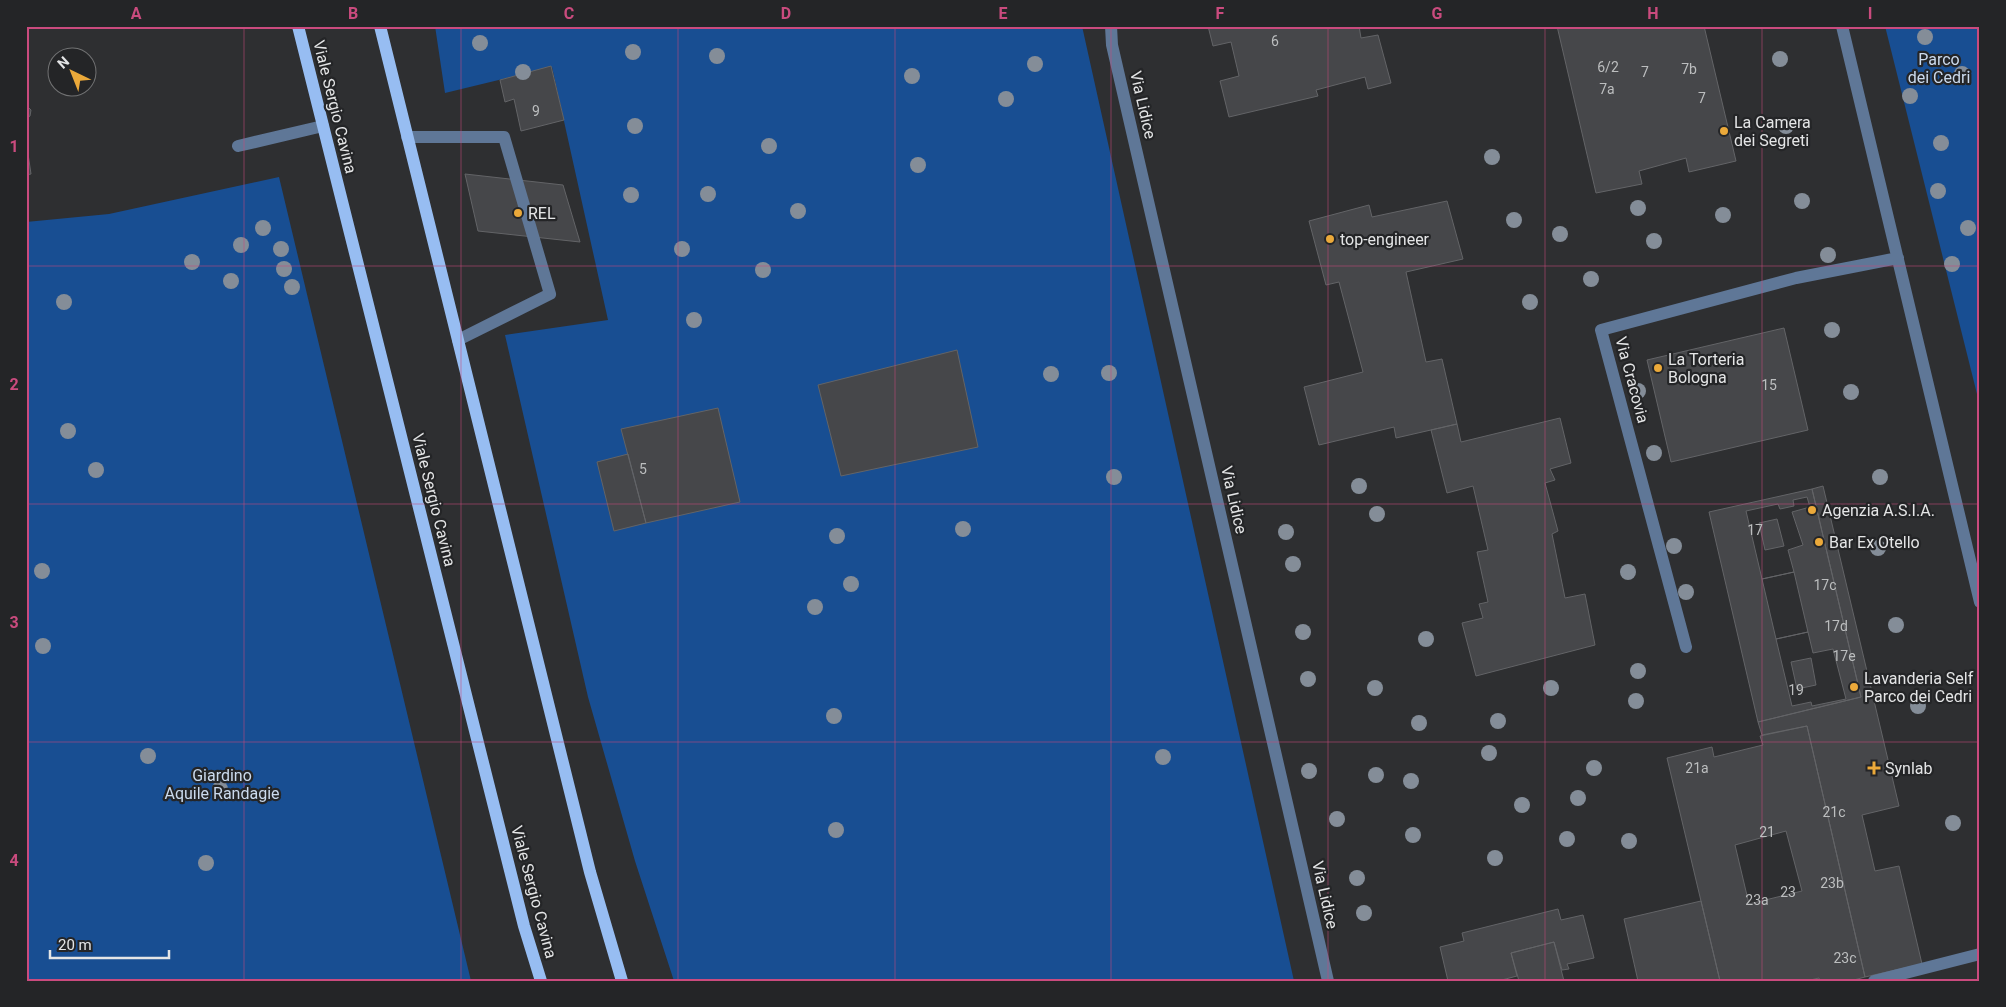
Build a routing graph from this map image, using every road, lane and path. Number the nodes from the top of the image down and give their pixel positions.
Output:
1 (298, 26) edge
2 (380, 26) edge
3 (1111, 26) edge
4 (1842, 26) edge
5 (323, 126) junction
6 (407, 137) junction
7 (238, 146) dead end
8 (1898, 258) junction
9 (458, 340) junction
10 (1980, 602) edge
11 (1686, 647) dead end
12 (1980, 954) edge
13 (541, 981) edge
14 (622, 981) edge
15 (1328, 981) edge
16 (1874, 981) edge

1 - 5 main road, Viale Sergio Cavina
2 - 6 main road
3 - 15 street, Via Lidice
4 - 8 street
5 - 7 street
5 - 13 main road, Viale Sergio Cavina
6 - 9 main road
6 - 9 street
8 - 10 street
8 - 11 street, Via Cracovia
9 - 14 main road
12 - 16 street

